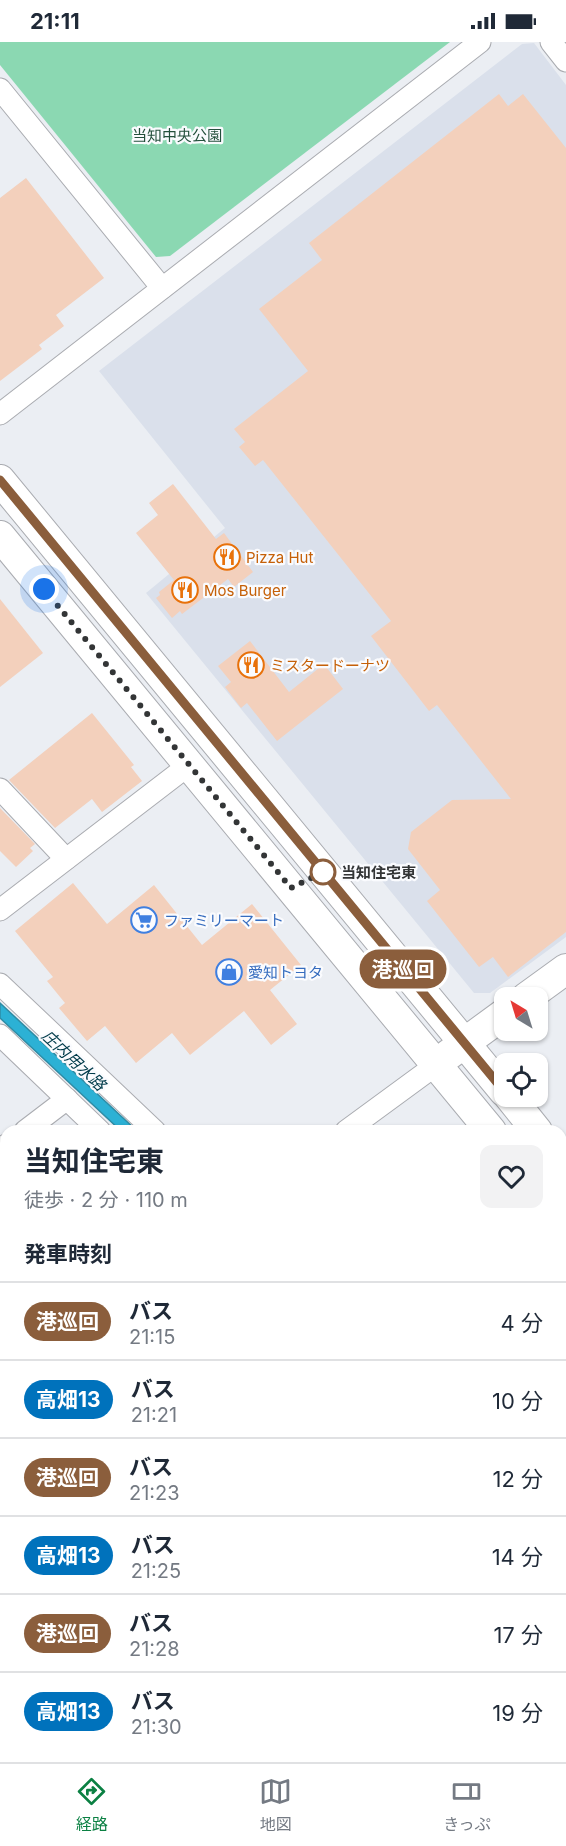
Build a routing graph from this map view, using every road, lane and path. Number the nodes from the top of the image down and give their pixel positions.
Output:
1 (480, 42) edge
2 (551, 42) edge
3 (566, 62) edge
4 (0, 89) edge
5 (162, 288) junction
6 (0, 414) edge
7 (0, 480) edge
8 (0, 536) edge
9 (189, 765) junction
10 (0, 789) edge
11 (66, 859) junction
12 (0, 910) edge
13 (566, 969) edge
14 (0, 984) edge
15 (541, 987) edge
16 (494, 1021) edge
17 (0, 1035) edge
18 (464, 1043) junction
19 (436, 1065) junction
20 (494, 1079) edge
21 (67, 1099) junction
22 (517, 1107) edge
23 (33, 1125) edge
24 (94, 1125) edge
25 (149, 1125) edge
26 (354, 1125) edge
27 (486, 1125) edge
28 (532, 1125) edge

1 - 5 street
2 - 3 street
4 - 5 street
5 - 6 street
7 - 18 street
8 - 9 street
9 - 11 street
9 - 19 street
10 - 11 street
11 - 12 street
13 - 15 street
14 - 25 street
16 - 18 street
17 - 21 street
18 - 19 street
18 - 20 street
19 - 26 street
19 - 27 street
21 - 23 street
21 - 24 street
22 - 28 street

